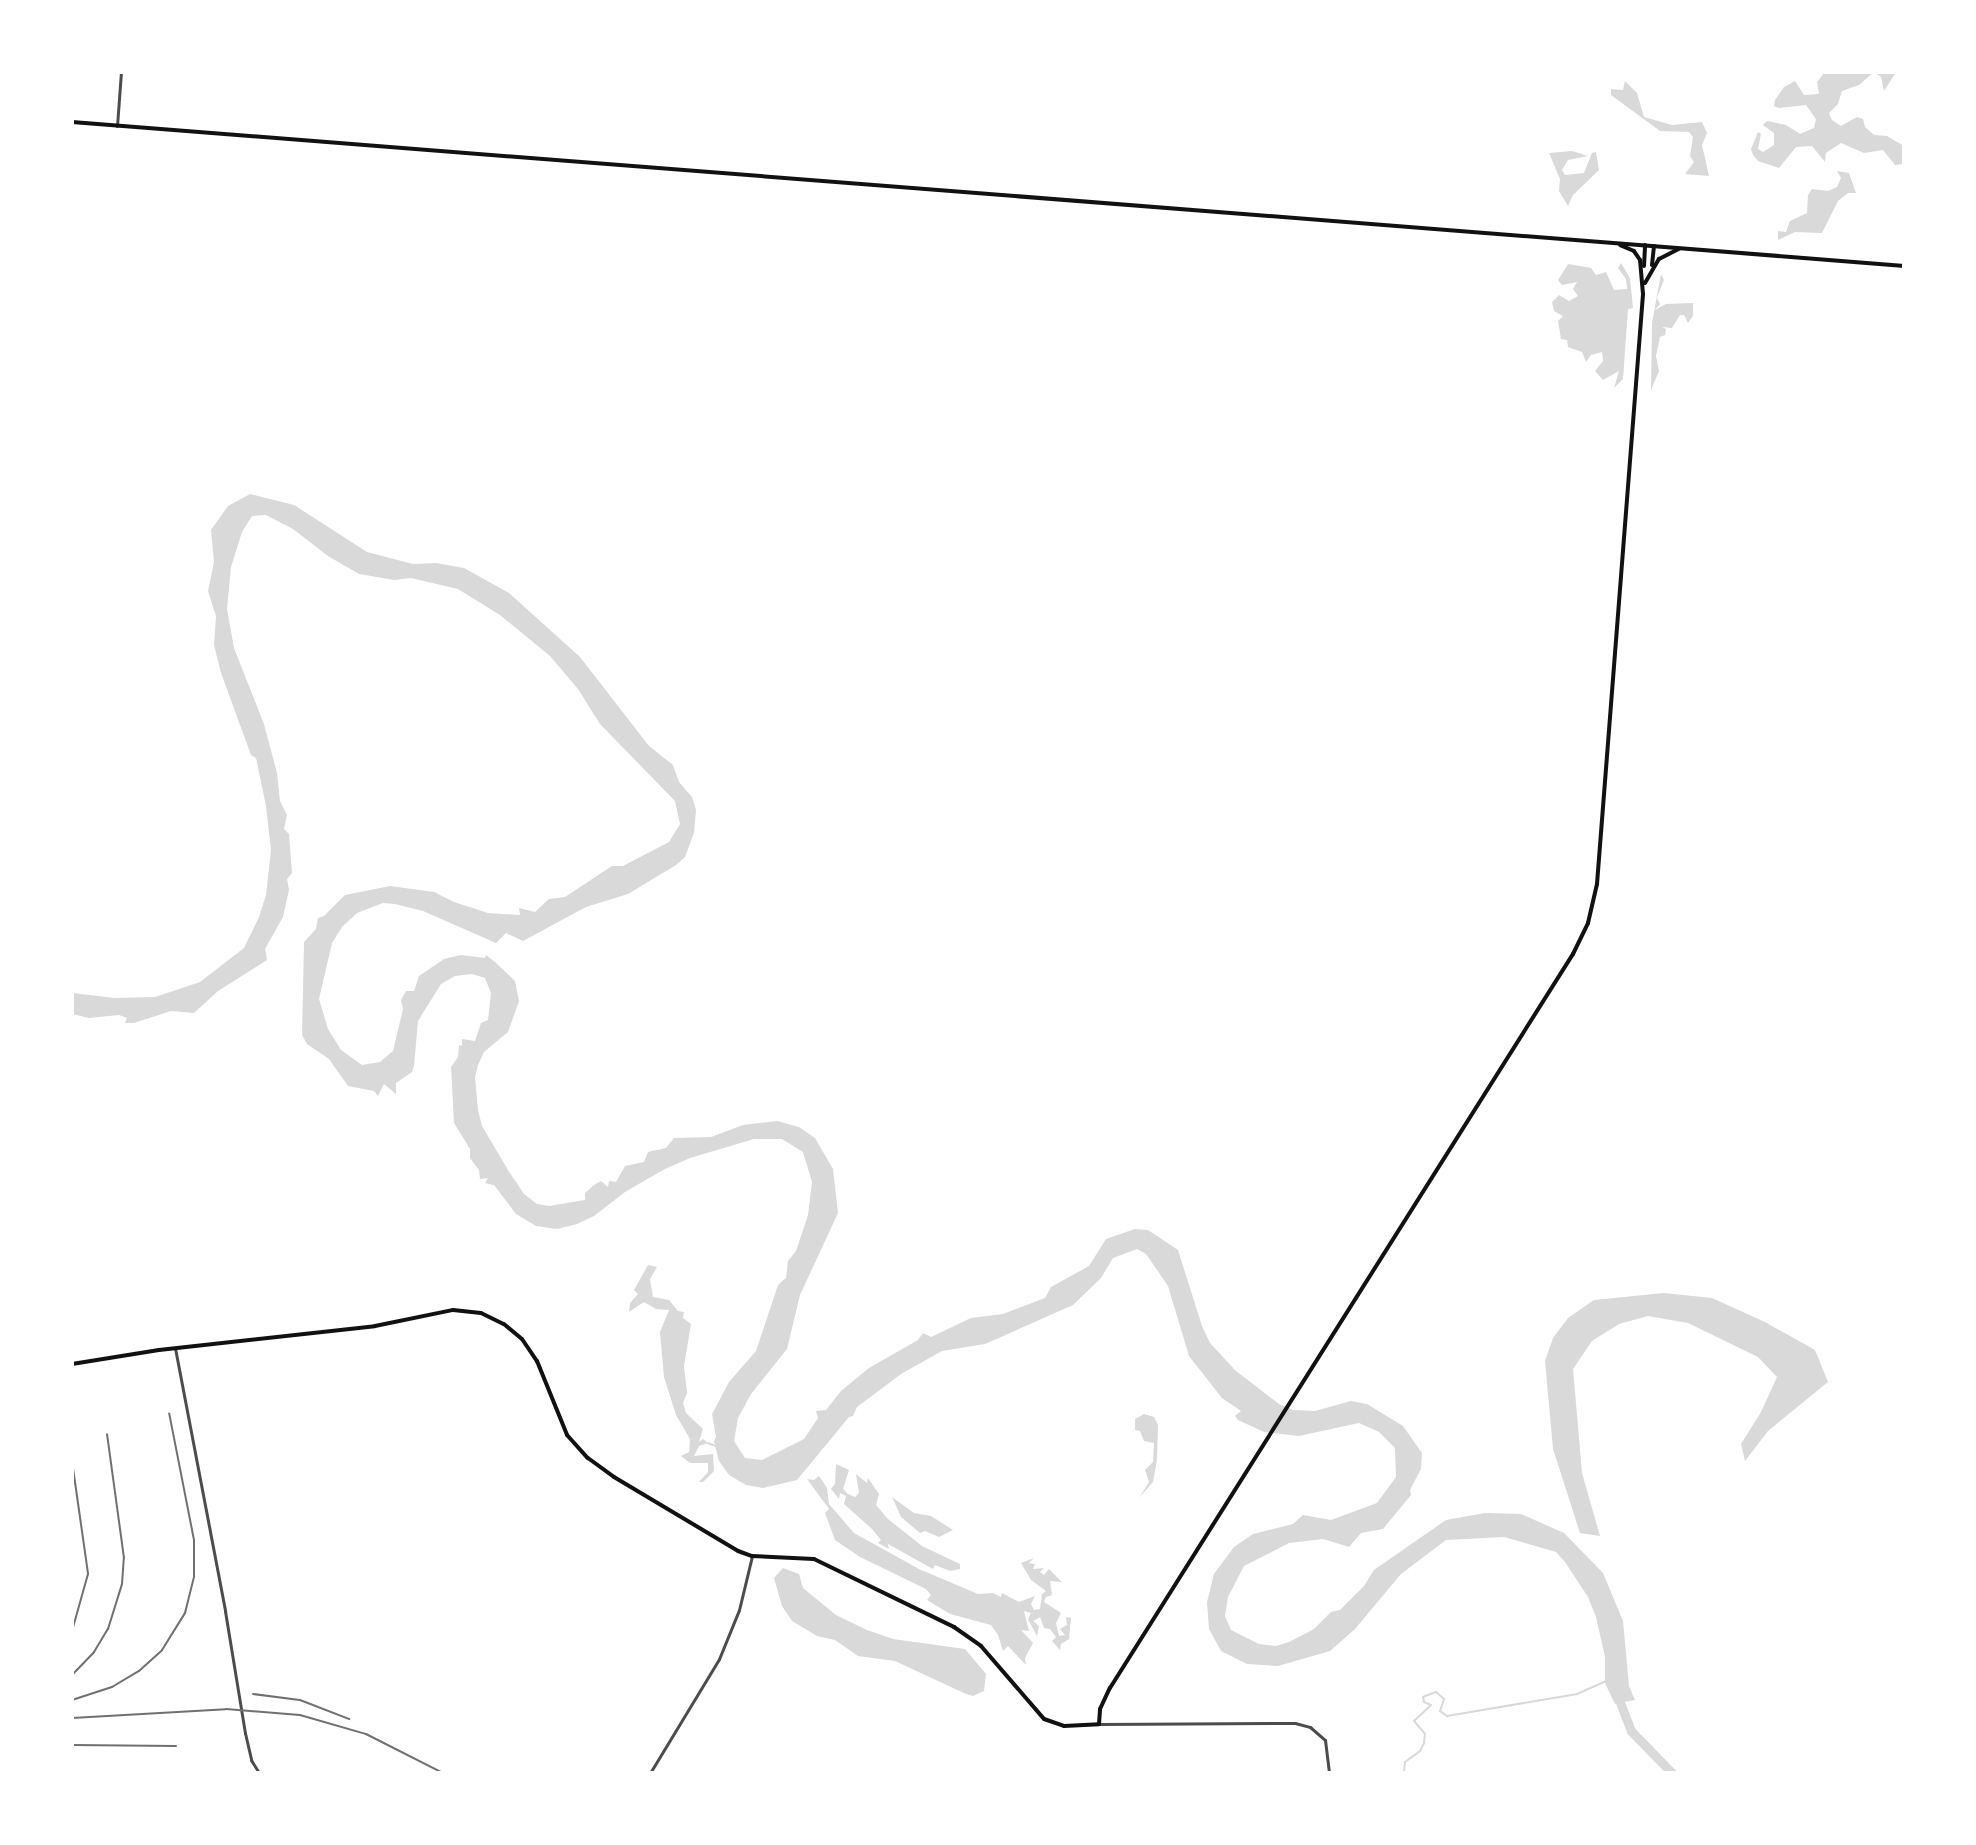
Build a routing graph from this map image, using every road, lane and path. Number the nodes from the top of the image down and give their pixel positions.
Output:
1 (121, 72) edge
2 (72, 122) edge
3 (117, 126) junction
4 (1593, 241) junction
5 (1645, 245) junction
6 (1654, 246) junction
7 (1687, 249) junction
8 (1904, 266) edge
9 (1652, 268) junction
10 (1644, 278) junction
11 (1643, 294) junction
12 (175, 1348) junction
13 (72, 1364) edge
14 (752, 1556) junction
15 (1099, 1724) junction
16 (259, 1773) edge
17 (650, 1773) edge
18 (1329, 1773) edge

1 - 3 street
2 - 3 main road
3 - 4 main road
4 - 5 main road
4 - 10 main road
5 - 6 main road
5 - 10 main road
6 - 7 main road
6 - 9 main road
7 - 8 main road
7 - 9 main road
9 - 11 main road
10 - 11 main road
11 - 15 main road
12 - 13 main road
12 - 14 main road
12 - 16 street
14 - 15 main road
14 - 17 street
15 - 18 street

